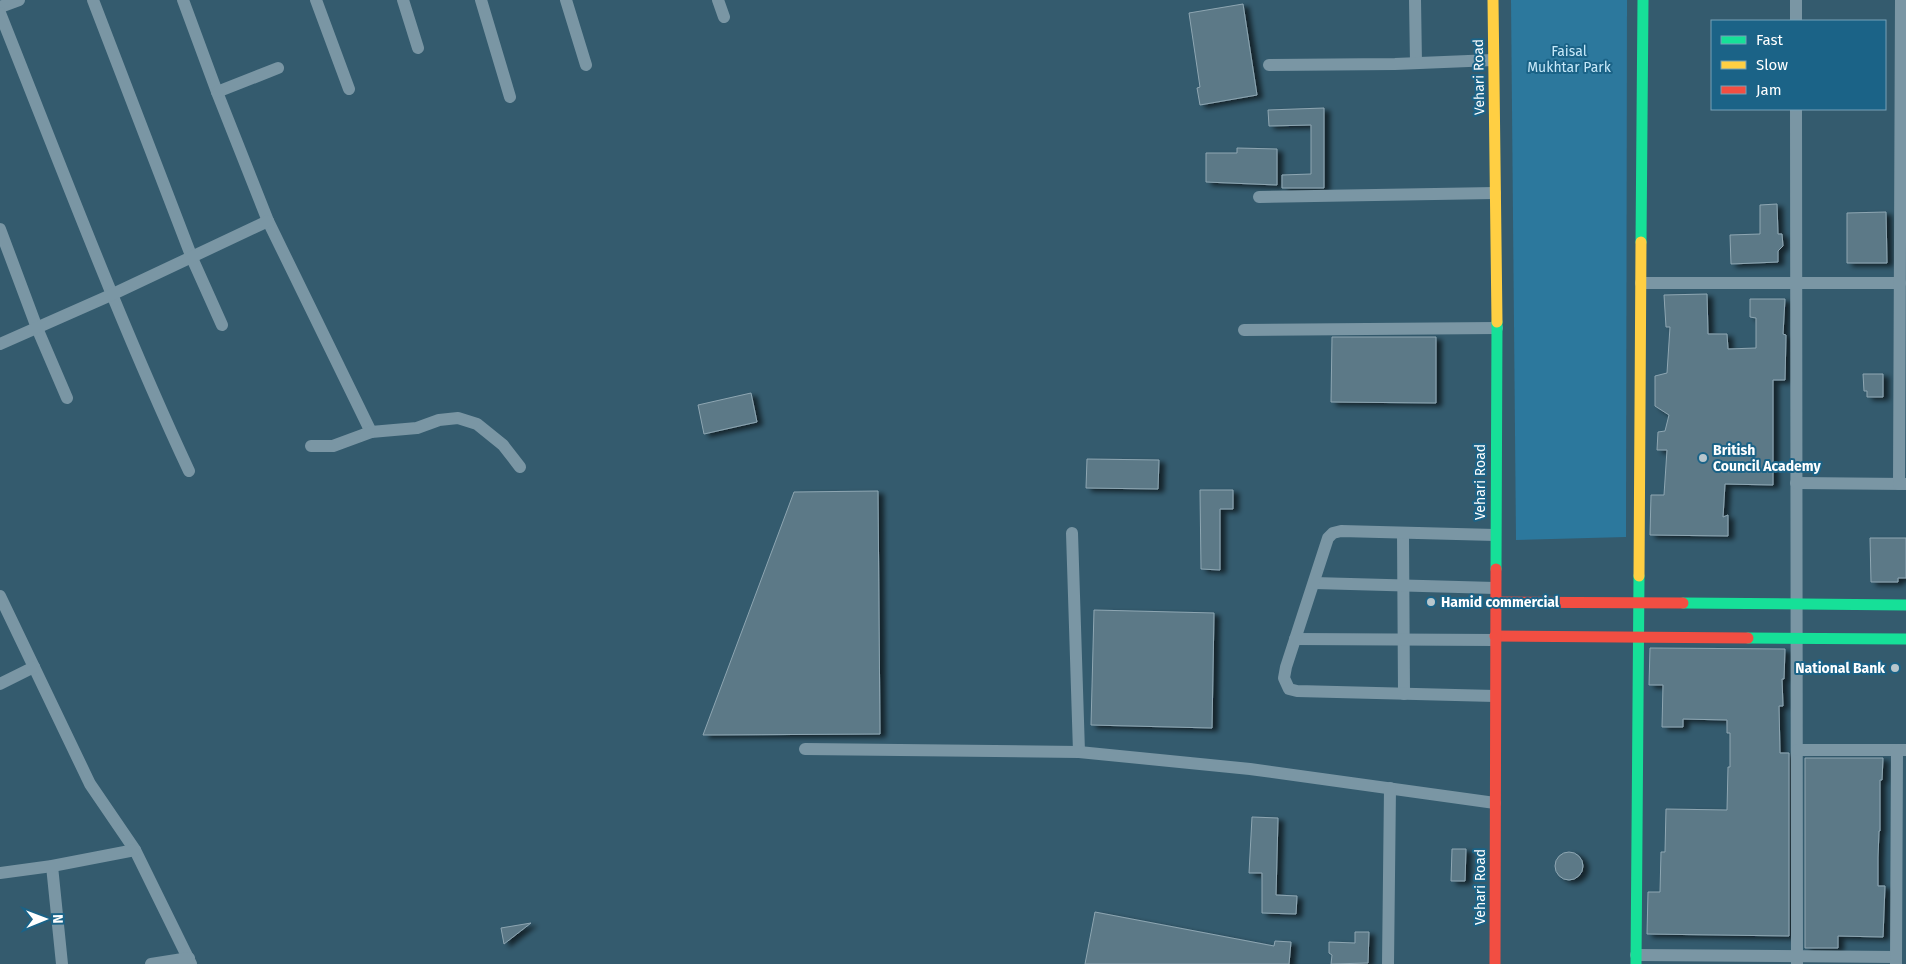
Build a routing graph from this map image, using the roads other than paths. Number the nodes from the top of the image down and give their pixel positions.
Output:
1 (19, 0) edge
2 (93, 0) edge
3 (183, 0) edge
4 (316, 0) edge
5 (403, 0) edge
6 (481, 0) edge
7 (566, 0) edge
8 (718, 0) edge
9 (1415, 0) edge
10 (1493, 0) edge
11 (1643, 0) edge
12 (1796, 0) edge
13 (1901, 0) edge
14 (0, 7) edge
15 (0, 12) edge
16 (724, 17) dead end
17 (1796, 20) edge
18 (418, 48) dead end
19 (1493, 60) junction
20 (1416, 63) junction
21 (1903, 63) edge
22 (586, 65) dead end
23 (1269, 65) dead end
24 (278, 68) dead end
25 (348, 88) dead end
26 (216, 92) junction
27 (510, 97) dead end
28 (1796, 110) edge
29 (1903, 170) edge
30 (1496, 193) junction
31 (1259, 197) dead end
32 (268, 221) junction
33 (0, 229) edge
34 (192, 258) junction
35 (1641, 283) junction
36 (1796, 283) junction
37 (1900, 283) junction
38 (112, 295) junction
39 (222, 325) dead end
40 (38, 328) junction
41 (1496, 328) junction
42 (1244, 330) dead end
43 (0, 344) edge
44 (1903, 383) edge
45 (67, 398) dead end
46 (371, 432) junction
47 (311, 446) dead end
48 (520, 467) dead end
49 (189, 471) dead end
50 (1796, 483) junction
51 (1902, 484) edge
52 (1072, 533) dead end
53 (1404, 533) junction
54 (1495, 535) junction
55 (1314, 583) junction
56 (1404, 585) junction
57 (1495, 588) junction
58 (0, 596) edge
59 (1495, 602) junction
60 (1638, 603) junction
61 (1796, 605) junction
62 (1906, 605) edge
63 (1638, 637) junction
64 (1495, 638) junction
65 (1295, 639) junction
66 (1795, 639) junction
67 (1906, 639) edge
68 (1404, 640) junction
69 (34, 667) junction
70 (0, 684) edge
71 (1404, 694) junction
72 (1495, 696) junction
73 (805, 749) dead end
74 (1796, 750) junction
75 (1902, 750) edge
76 (1079, 752) junction
77 (1390, 788) junction
78 (1495, 803) junction
79 (135, 850) junction
80 (1901, 857) edge
81 (52, 866) junction
82 (0, 873) edge
83 (1636, 960) edge
84 (1797, 960) edge
85 (190, 961) edge
86 (1896, 961) edge
87 (62, 964) edge
88 (151, 964) edge
89 (1388, 964) edge
90 (1495, 964) edge

1 - 14 street
2 - 34 street
3 - 26 street
4 - 25 street
5 - 18 street
6 - 27 street
7 - 22 street
8 - 16 street
9 - 20 street
10 - 19 street, Vehari Road
11 - 35 street
12 - 17 street
13 - 21 street
15 - 38 street
19 - 20 street
19 - 30 street, Vehari Road
20 - 23 street
21 - 29 street
24 - 26 street
26 - 32 street
28 - 36 street
29 - 37 street
30 - 31 street
30 - 41 street, Vehari Road
32 - 34 street
32 - 46 street
33 - 40 street
34 - 38 street
34 - 39 street
35 - 36 street
35 - 60 street
36 - 37 street
36 - 50 street
37 - 44 street
38 - 40 street
38 - 49 street
40 - 43 street
40 - 45 street
41 - 42 street
41 - 54 street, Vehari Road
44 - 51 street
46 - 47 street
46 - 48 street
50 - 51 street
50 - 61 street
52 - 76 street
53 - 54 street
53 - 55 street
53 - 56 street
54 - 57 street, Vehari Road
55 - 56 street
55 - 65 street
56 - 57 street
56 - 68 street
57 - 59 street, Vehari Road
58 - 69 street
59 - 60 street
59 - 64 street, Vehari Road
60 - 61 street
60 - 63 street
61 - 62 street
61 - 66 street
63 - 64 street
63 - 66 street
63 - 83 street
64 - 68 street
64 - 72 street, Vehari Road
65 - 68 street
65 - 71 street
66 - 67 street
66 - 74 street
68 - 71 street
69 - 70 street
69 - 79 street
71 - 72 street
72 - 78 street, Vehari Road
73 - 76 street
74 - 75 street
74 - 84 street
75 - 80 street
76 - 77 street
77 - 78 street
77 - 89 street
78 - 90 street, Vehari Road
79 - 81 street
79 - 85 street
80 - 86 street
81 - 82 street
81 - 87 street
83 - 84 street
84 - 86 street
85 - 88 street

